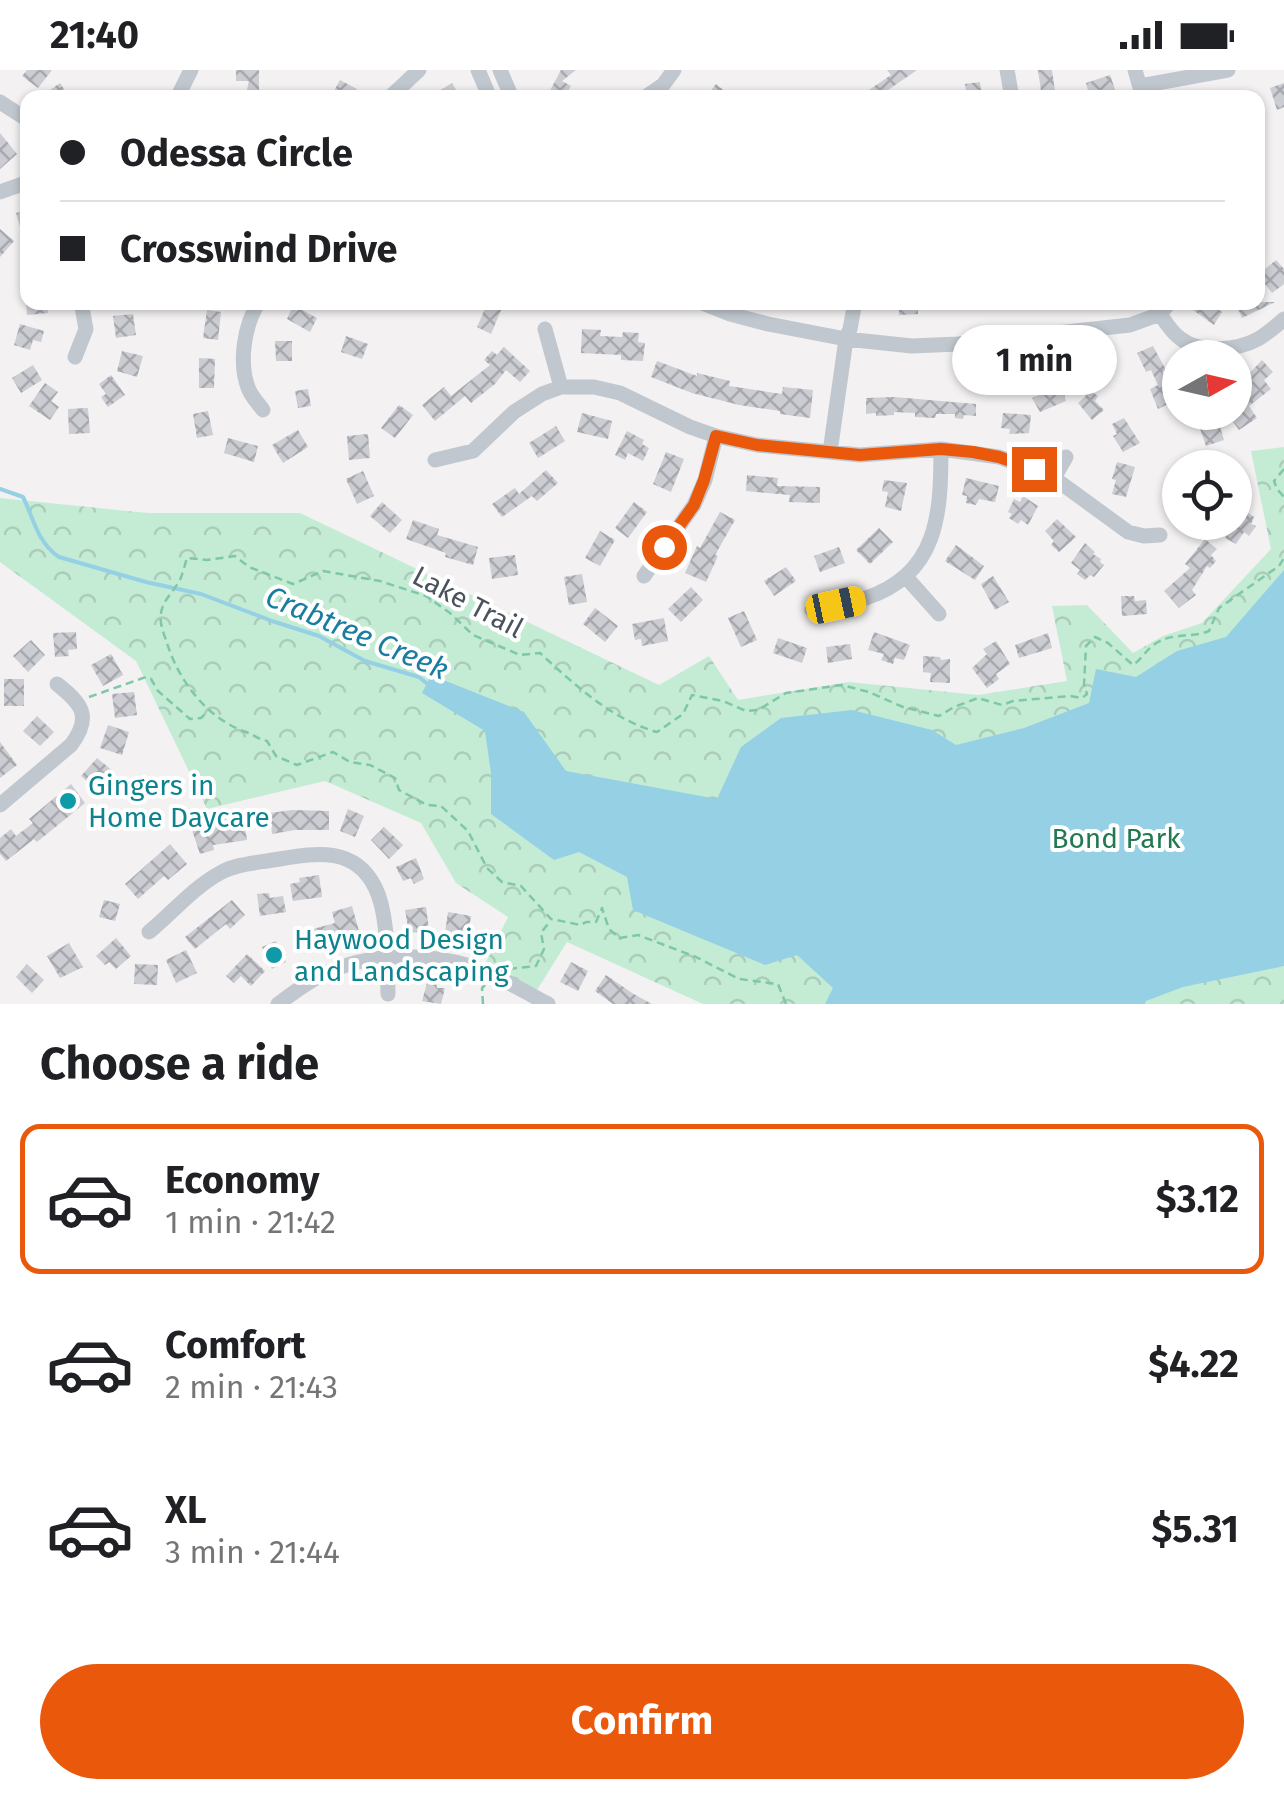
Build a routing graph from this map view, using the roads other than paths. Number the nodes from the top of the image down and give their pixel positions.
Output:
1 (418, 70) edge
2 (674, 70) edge
3 (1228, 70) edge
4 (1139, 84) edge
5 (397, 90) edge
6 (655, 90) edge
7 (82, 310) edge
8 (254, 310) edge
9 (723, 310) edge
10 (854, 310) edge
11 (1162, 310) edge
12 (1166, 310) edge
13 (1284, 319) edge
14 (545, 328) dead end
15 (846, 338) junction
16 (1182, 340) edge
17 (1252, 341) edge
18 (75, 357) dead end
19 (561, 388) junction
20 (263, 410) dead end
21 (490, 436) junction
22 (716, 436) junction
23 (941, 449) junction
24 (502, 450) dead end
25 (830, 452) junction
26 (1066, 457) dead end
27 (435, 460) dead end
28 (1054, 478) junction
29 (1160, 535) dead end
30 (644, 576) dead end
31 (906, 578) junction
32 (812, 610) dead end
33 (939, 614) dead end
34 (56, 684) dead end
35 (0, 804) edge
36 (150, 932) dead end
37 (387, 958) junction
38 (388, 994) dead end
39 (278, 1004) edge
40 (548, 1004) edge

1 - 5 street
2 - 6 street
3 - 4 street
7 - 18 street
8 - 20 street
9 - 15 street
10 - 15 street
11 - 15 street
12 - 16 street
13 - 17 street
14 - 19 street
15 - 25 street
19 - 21 street
19 - 22 street
21 - 24 street
21 - 27 street
22 - 25 street
22 - 30 street
23 - 25 street
23 - 28 street
23 - 31 street
26 - 28 street
28 - 29 street
31 - 32 street
31 - 33 street
34 - 35 street
36 - 37 street
37 - 38 street
37 - 39 street
37 - 40 street

